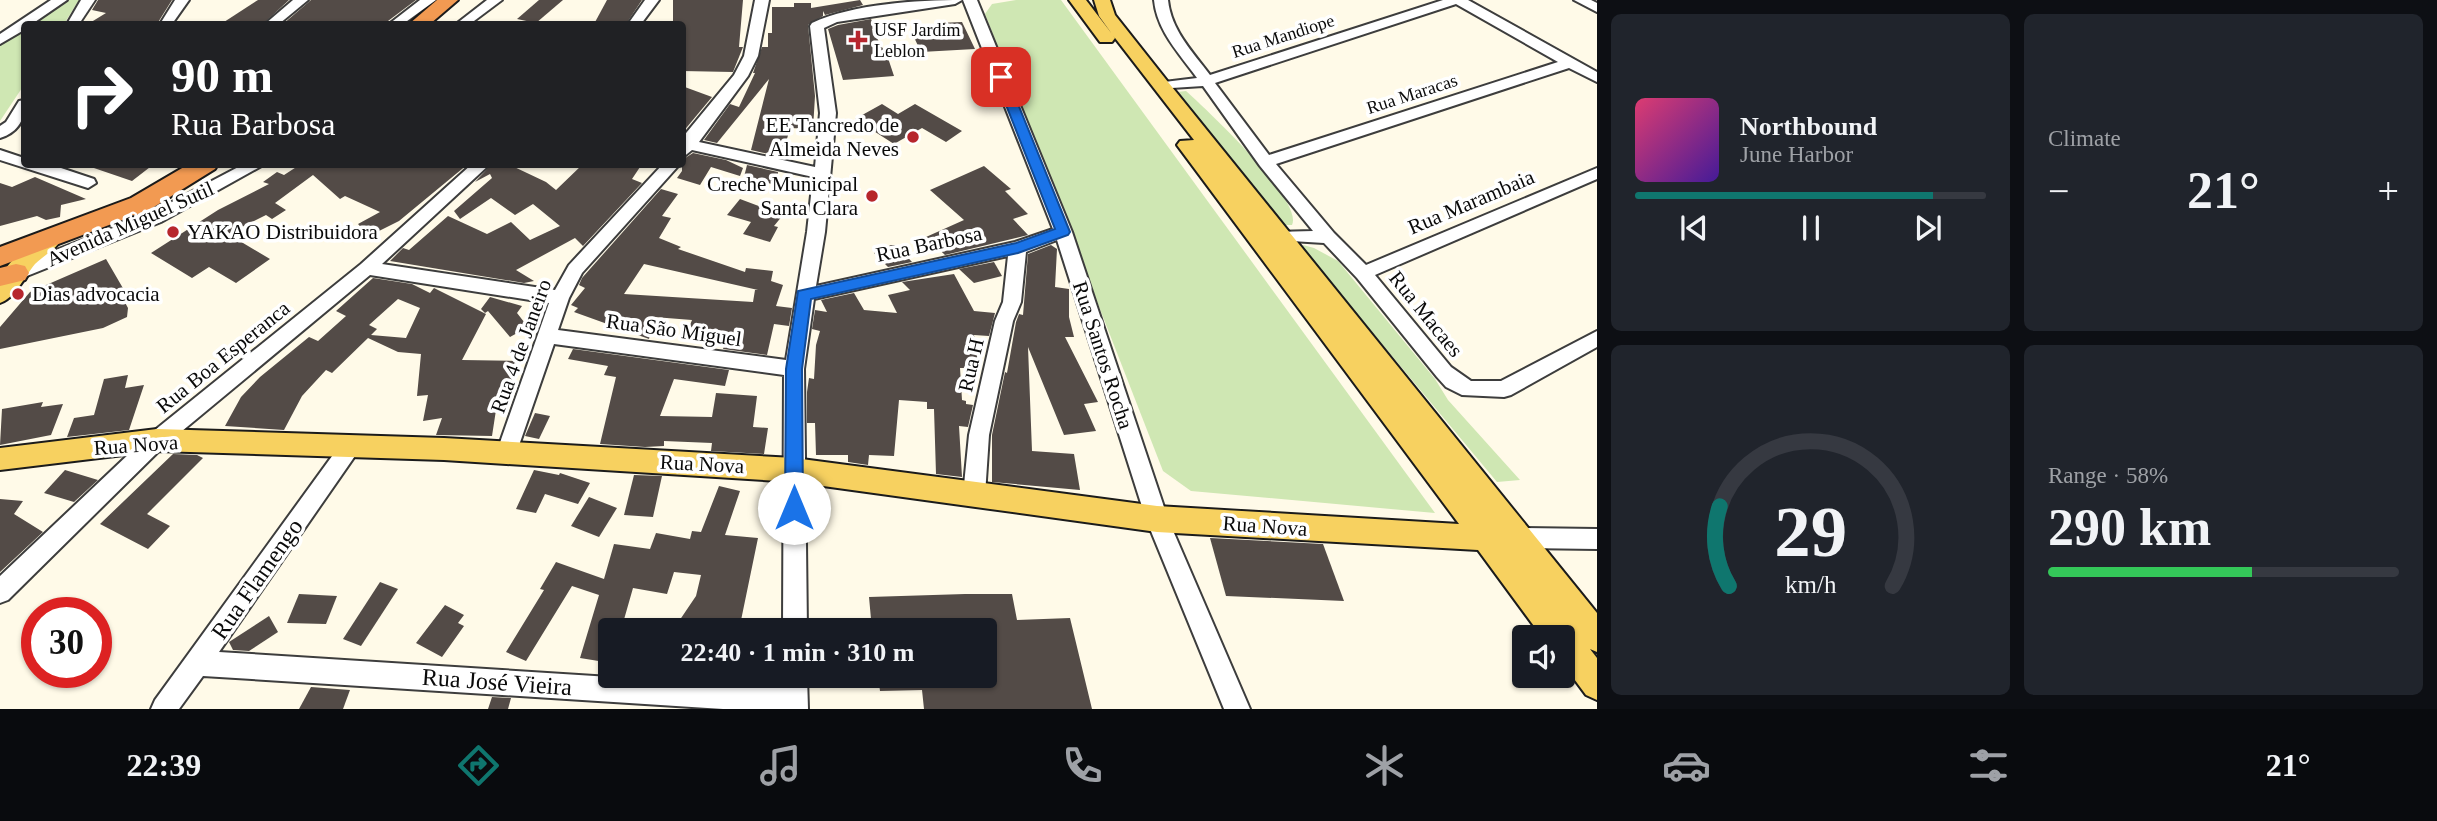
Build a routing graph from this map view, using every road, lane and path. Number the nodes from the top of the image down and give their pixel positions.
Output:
1 (60, 0) edge
2 (88, 0) edge
3 (182, 0) edge
4 (301, 0) edge
5 (429, 0) edge
6 (449, 0) edge
7 (495, 0) edge
8 (652, 0) edge
9 (762, 0) edge
10 (955, 0) edge
11 (970, 0) edge
12 (1077, 0) edge
13 (1102, 0) edge
14 (1164, 0) edge
15 (1457, 0) edge
16 (1581, 0) edge
17 (1597, 8) edge
18 (28, 21) edge
19 (75, 21) edge
20 (168, 21) edge
21 (275, 21) edge
22 (399, 21) edge
23 (422, 21) edge
24 (467, 21) edge
25 (636, 21) edge
26 (21, 26) edge
27 (0, 40) edge
28 (1570, 63) junction
29 (1597, 79) edge
30 (1206, 81) junction
31 (1161, 86) junction
32 (21, 109) edge
33 (12, 125) edge
34 (686, 146) edge
35 (686, 147) edge
36 (0, 155) edge
37 (21, 162) edge
38 (1266, 162) junction
39 (42, 168) edge
40 (200, 168) edge
41 (249, 168) edge
42 (478, 168) edge
43 (668, 168) edge
44 (1597, 173) edge
45 (822, 174) junction
46 (88, 183) dead end
47 (1063, 232) junction
48 (1281, 236) junction
49 (1328, 237) junction
50 (1018, 248) junction
51 (367, 268) junction
52 (5, 269) edge
53 (1363, 273) junction
54 (0, 294) edge
55 (804, 295) junction
56 (560, 298) junction
57 (547, 336) junction
58 (1597, 338) edge
59 (794, 369) junction
60 (157, 440) junction
61 (349, 447) junction
62 (506, 454) junction
63 (0, 459) edge
64 (794, 470) junction
65 (974, 495) junction
66 (1157, 519) junction
67 (1485, 537) junction
68 (1519, 538) junction
69 (1597, 539) edge
70 (0, 592) edge
71 (795, 618) edge
72 (1552, 625) edge
73 (1597, 637) edge
74 (1575, 655) edge
75 (198, 663) junction
76 (1597, 684) edge
77 (795, 705) edge
78 (163, 709) edge
79 (1237, 709) edge

1 - 18 street
2 - 19 street
3 - 20 street
4 - 21 street
5 - 22 street
6 - 23 highway
7 - 24 street
8 - 25 street
9 - 34 street
10 - 45 street
11 - 47 street, Rua Santos Rocha
12 - 67 main road
13 - 31 main road
14 - 30 street, Rua Macaes
15 - 28 street
15 - 30 street, Rua Mandiope
16 - 17 street
26 - 27 street
28 - 29 street
28 - 38 street, Rua Maracas
30 - 31 street, Rua Mandiope
30 - 38 street, Rua Macaes
31 - 48 main road
32 - 33 street
35 - 45 street
36 - 37 street
38 - 49 street, Rua Macaes
39 - 46 street
40 - 52 highway, Avenida Miguel Sutil
41 - 52 street, Avenida Miguel Sutil
42 - 51 street, Rua Boa Esperanca
43 - 56 street, Rua 4 de Janeiro
44 - 53 street, Rua Marambaia
45 - 55 street
47 - 50 street, Rua Barbosa
47 - 66 street, Rua Santos Rocha
48 - 49 street
48 - 68 main road
49 - 53 street, Rua Macaes
50 - 55 street, Rua Barbosa
50 - 65 street, Rua H
51 - 56 street
51 - 60 street, Rua Boa Esperanca
52 - 54 main road
53 - 58 street, Rua Macaes
55 - 59 street
56 - 57 street, Rua 4 de Janeiro
57 - 59 street, Rua São Miguel
57 - 62 street, Rua 4 de Janeiro
59 - 64 street
60 - 61 main road, Rua Nova
60 - 63 main road, Rua Nova
60 - 70 street, Rua Boa Esperanca
61 - 62 main road, Rua Nova
61 - 75 street, Rua Flamengo
62 - 64 main road, Rua Nova
64 - 65 main road, Rua Nova
64 - 71 street
65 - 66 main road, Rua Nova
66 - 67 main road, Rua Nova
66 - 79 street, Rua Santos Rocha
67 - 68 main road, Rua Nova
67 - 72 main road
68 - 69 street
68 - 73 main road
74 - 76 main road
75 - 77 street, Rua José Vieira
75 - 78 street, Rua Flamengo

